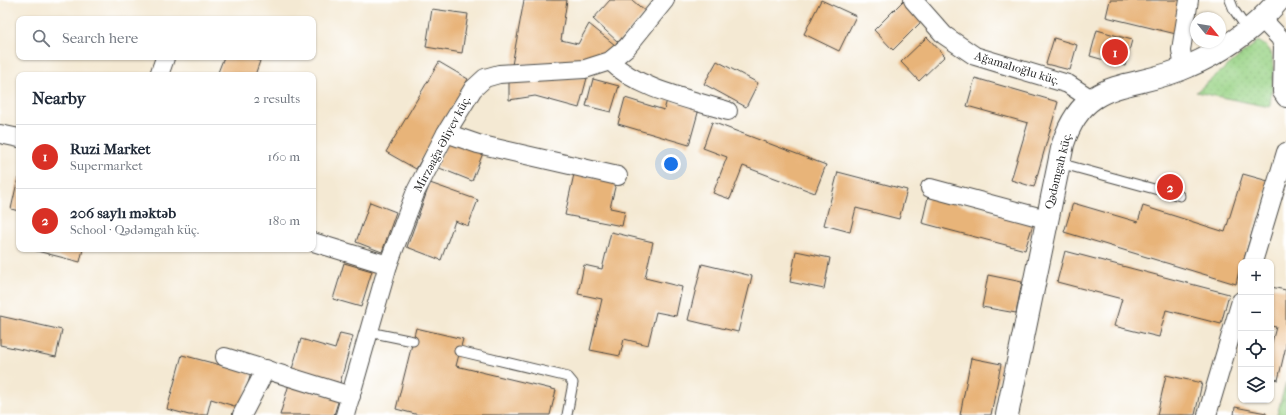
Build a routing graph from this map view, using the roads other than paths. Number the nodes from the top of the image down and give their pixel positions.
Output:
1 (913, 0) edge
2 (1189, 0) edge
3 (1230, 0) edge
4 (1278, 0) edge
5 (659, 2) edge
6 (1255, 24) junction
7 (164, 60) edge
8 (610, 62) junction
9 (1184, 69) junction
10 (160, 72) edge
11 (1286, 98) edge
12 (1091, 99) junction
13 (728, 111) dead end
14 (446, 133) junction
15 (0, 134) edge
16 (16, 137) edge
17 (1286, 152) edge
18 (1059, 163) junction
19 (618, 176) dead end
20 (930, 188) dead end
21 (1180, 196) dead end
22 (1046, 219) junction
23 (316, 243) edge
24 (1254, 259) edge
25 (388, 265) junction
26 (1238, 311) edge
27 (369, 332) junction
28 (413, 341) dead end
29 (459, 351) dead end
30 (225, 357) dead end
31 (266, 369) junction
32 (351, 396) junction
33 (242, 415) edge
34 (344, 415) edge
35 (567, 415) edge
36 (1007, 415) edge
37 (1206, 415) edge

1 - 12 street, Ağamalıoğlu küç.
2 - 9 street
3 - 6 lane
4 - 6 street, Qədəmgah küç.
5 - 8 street, Mirzəağa Əliyev küç.
6 - 9 street, Qədəmgah küç.
6 - 11 street
7 - 10 street
8 - 13 street
8 - 14 street, Mirzəağa Əliyev küç.
9 - 12 street, Qədəmgah küç.
12 - 18 street, Qədəmgah küç.
14 - 19 street
14 - 25 street, Mirzəağa Əliyev küç.
15 - 16 street
17 - 24 street
18 - 21 lane
18 - 22 street, Qədəmgah küç.
20 - 22 street
22 - 36 street, Qədəmgah küç.
23 - 25 street
25 - 27 street, Mirzəağa Əliyev küç.
26 - 37 street
27 - 28 lane
27 - 32 street, Mirzəağa Əliyev küç.
29 - 35 lane
30 - 31 street
31 - 32 street
31 - 33 street
32 - 34 street, Mirzəağa Əliyev küç.

